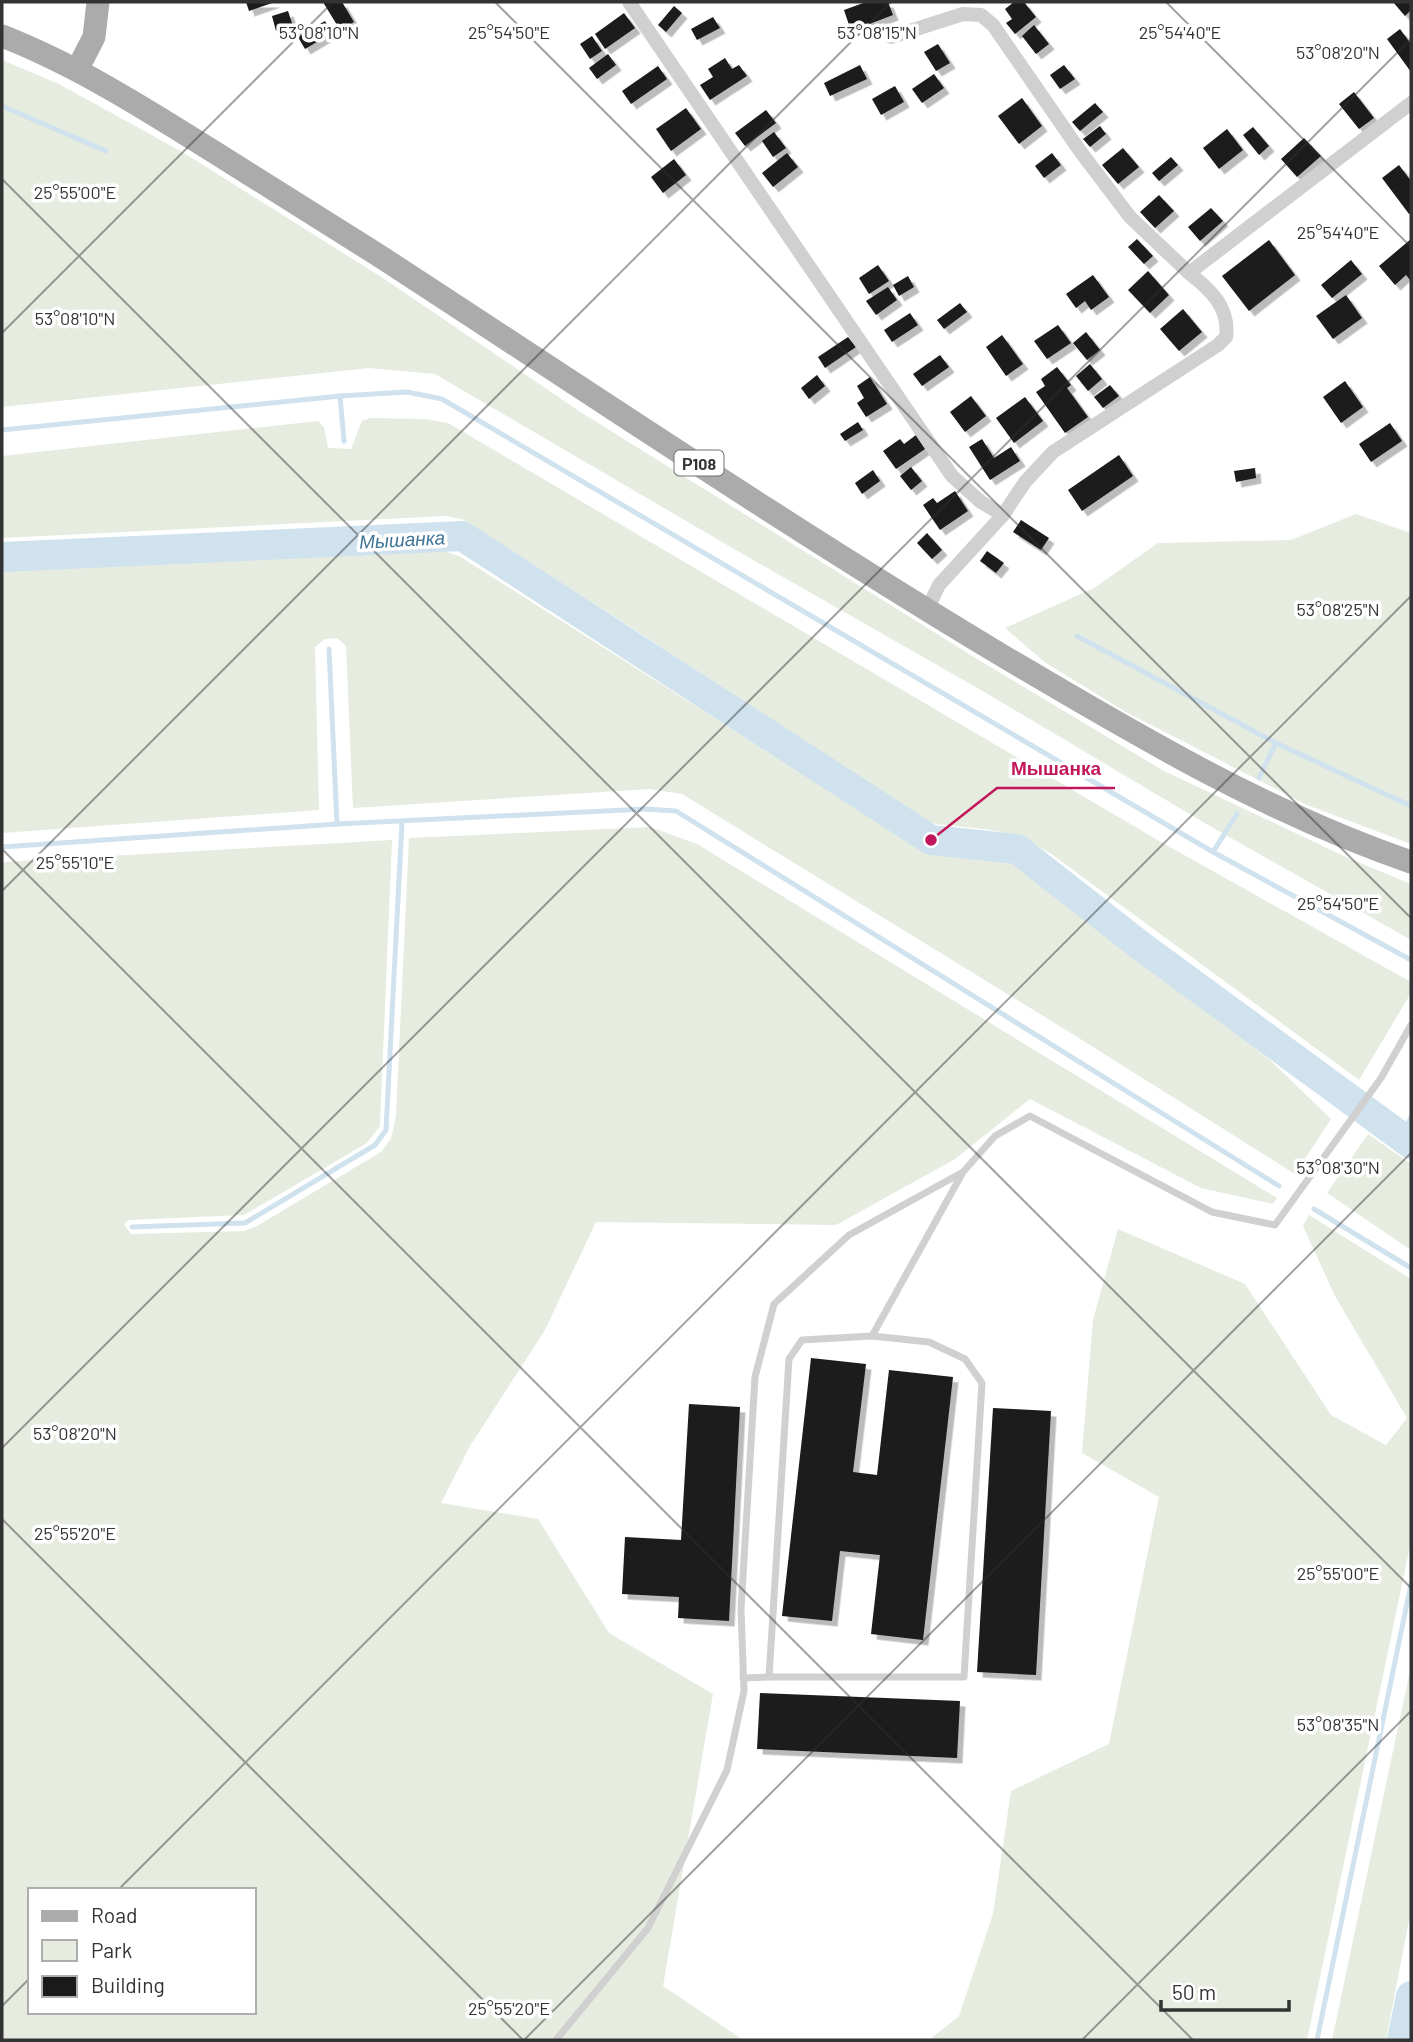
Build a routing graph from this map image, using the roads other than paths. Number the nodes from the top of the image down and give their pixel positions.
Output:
1 (98, 2) edge
2 (629, 2) edge
3 (2, 36) edge
4 (891, 37) dead end
5 (76, 70) junction
6 (1411, 103) edge
7 (1189, 273) junction
8 (1003, 515) junction
9 (927, 610) junction
10 (1411, 862) edge
11 (1411, 1025) edge
12 (963, 1172) junction
13 (872, 1336) junction
14 (769, 1677) junction
15 (743, 1678) junction
16 (556, 2040) edge

1 - 5 main road
2 - 8 street
3 - 5 main road, Р108
4 - 7 street
5 - 9 main road, Р108
6 - 7 street
7 - 8 street
8 - 9 street
9 - 10 main road, Р108
11 - 12 lane
12 - 13 lane
12 - 15 lane
13 - 14 lane
13 - 14 lane
14 - 15 lane
15 - 16 lane

